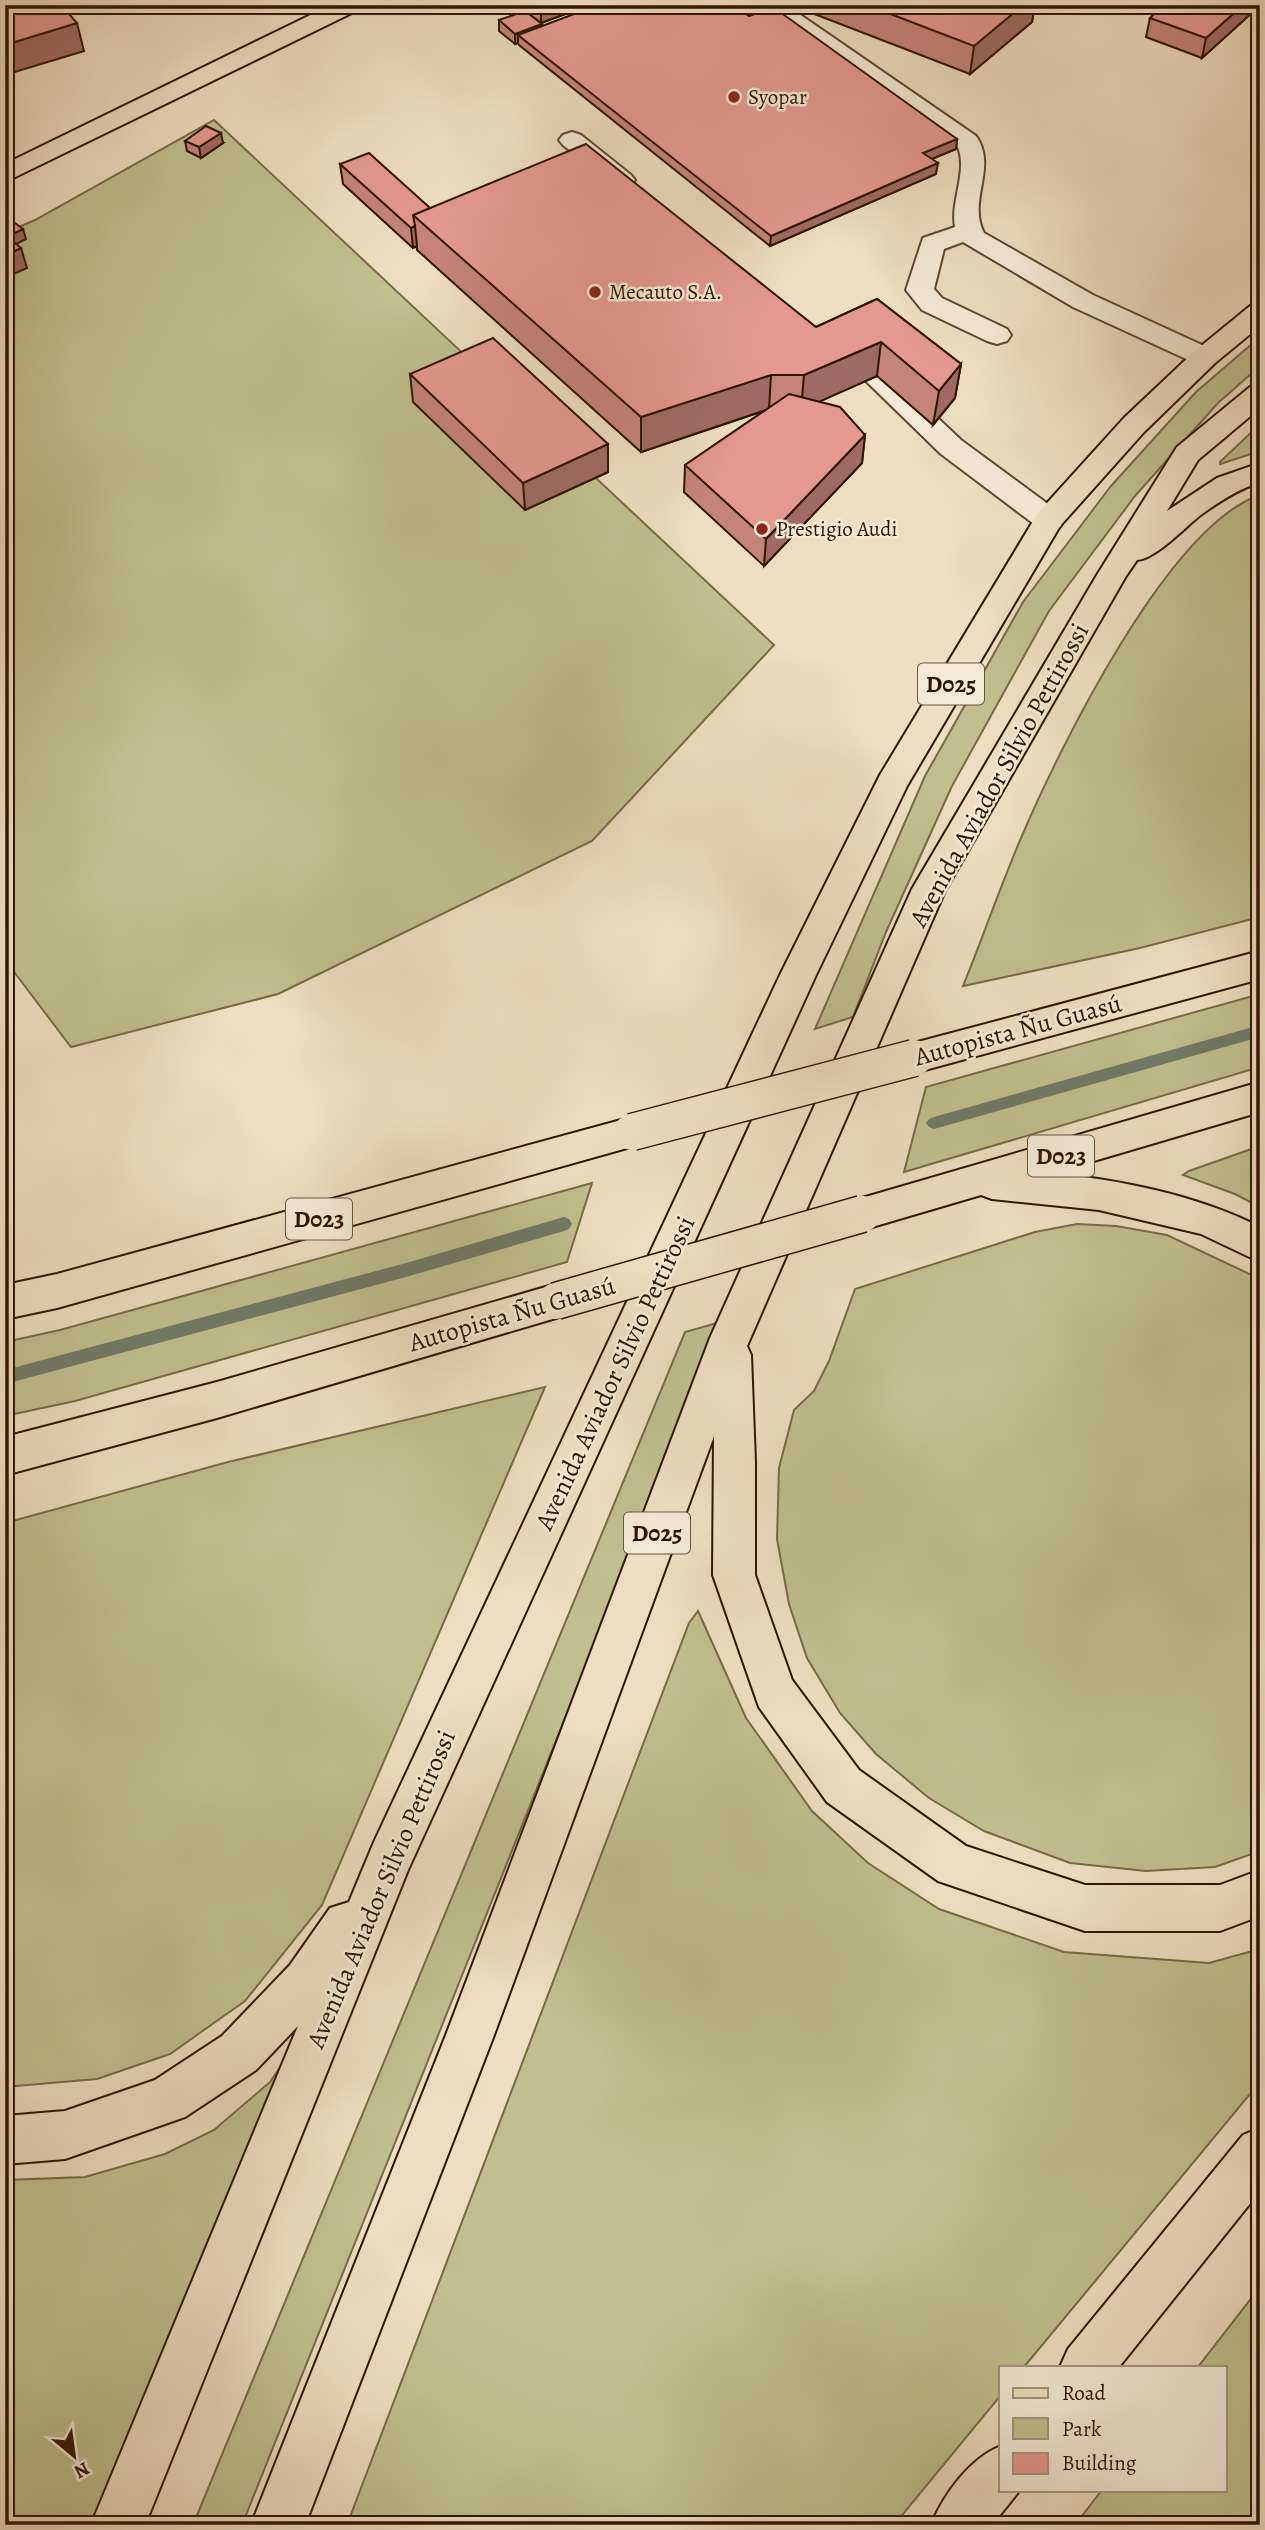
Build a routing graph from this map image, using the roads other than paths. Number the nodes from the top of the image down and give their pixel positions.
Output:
1 (350, 5) edge
2 (770, 5) edge
3 (572, 140) dead end
4 (5, 174) edge
5 (644, 198) edge
6 (969, 231) junction
7 (1260, 312) edge
8 (997, 335) dead end
9 (1205, 357) junction
10 (877, 376) edge
11 (1260, 393) edge
12 (1260, 471) edge
13 (1049, 520) junction
14 (1112, 575) junction
15 (1260, 965) edge
16 (1260, 1097) edge
17 (976, 1181) junction
18 (1260, 1246) edge
19 (5, 1302) edge
20 (730, 1338) junction
21 (24, 1452) edge
22 (5, 1470) edge
23 (390, 1858) junction
24 (1260, 1893) edge
25 (5, 2140) edge
26 (1260, 2152) edge
27 (1087, 2366) edge
28 (999, 2474) edge
29 (118, 2525) edge
30 (278, 2525) edge
31 (958, 2525) edge

1 - 4 main road
2 - 6 lane
3 - 5 lane
6 - 8 lane
6 - 9 lane
7 - 9 main road, Avenida Aviador Silvio Pettirossi / D025
9 - 13 main road, Avenida Aviador Silvio Pettirossi / D025
10 - 13 lane
11 - 14 main road, Avenida Aviador Silvio Pettirossi / D025
12 - 14 main road
13 - 23 main road, Avenida Aviador Silvio Pettirossi / D025
14 - 20 main road, Avenida Aviador Silvio Pettirossi / D025
15 - 19 main road, Autopista Ñu Guasú / D023, bridge
16 - 17 main road, Autopista Ñu Guasú / D023
17 - 18 main road
17 - 21 main road, Autopista Ñu Guasú / D023, bridge
20 - 24 main road
20 - 30 main road, Avenida Aviador Silvio Pettirossi / D025
21 - 22 main road, Autopista Ñu Guasú
23 - 25 main road
23 - 29 main road, Avenida Aviador Silvio Pettirossi / D025
26 - 27 main road
28 - 31 main road

